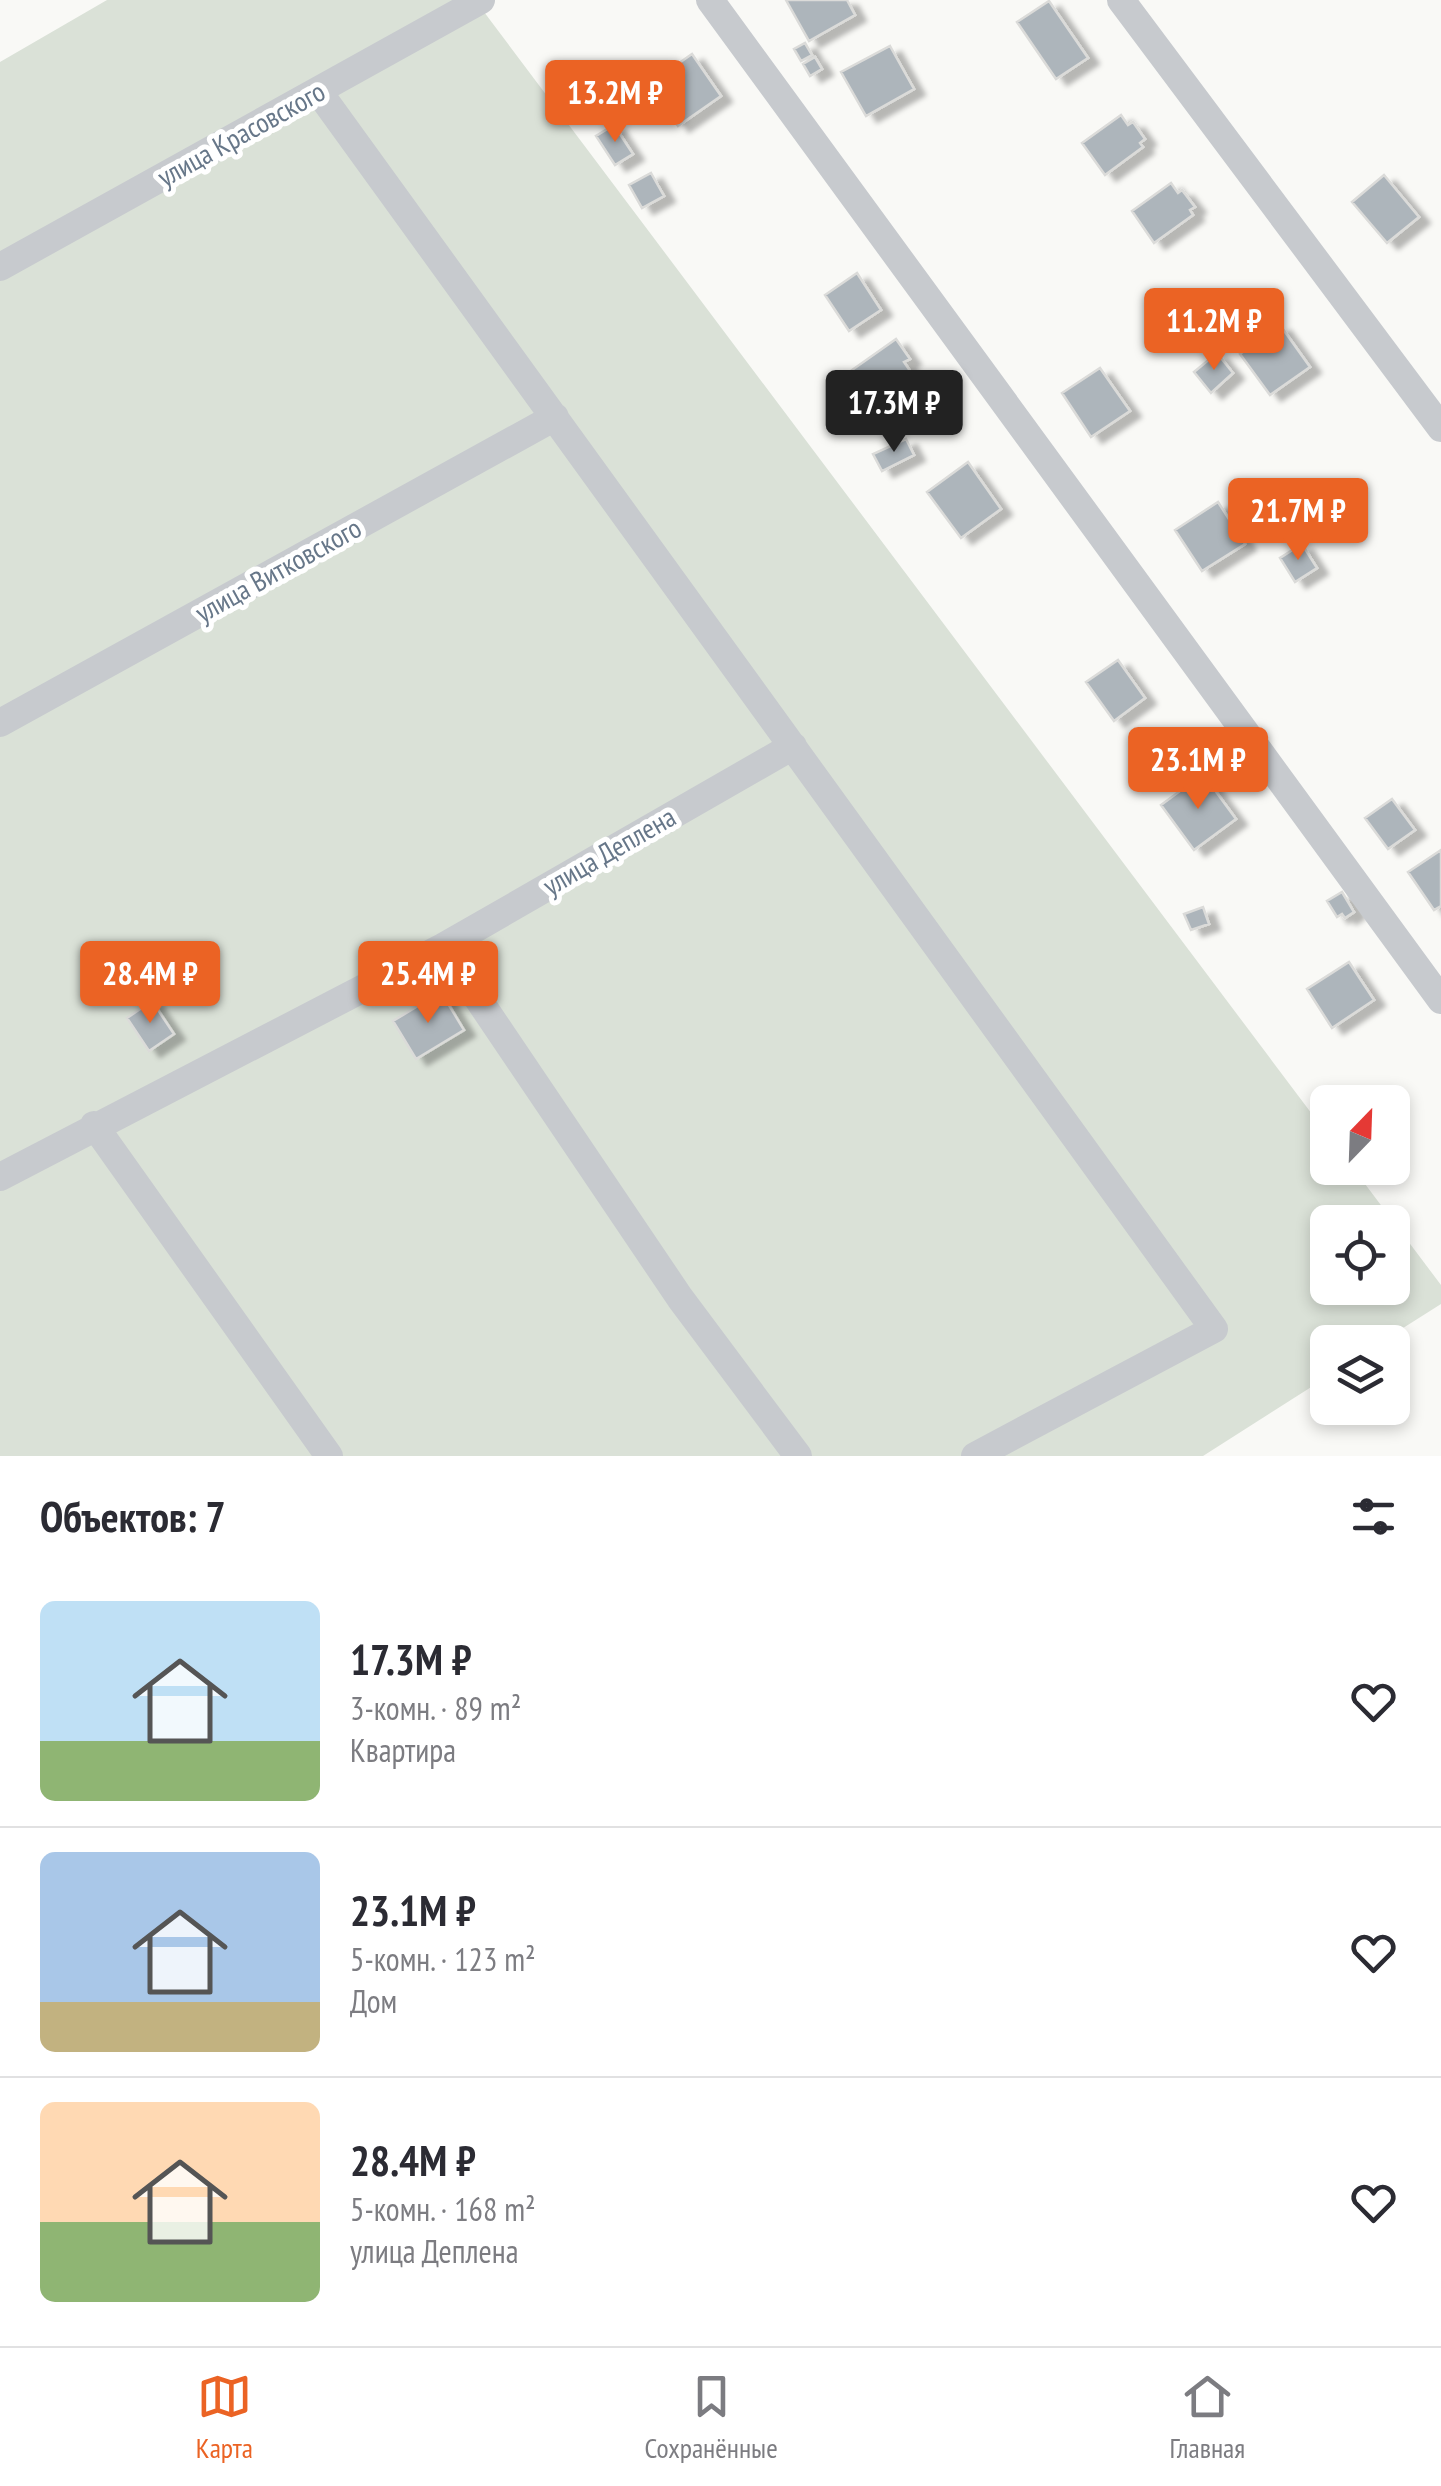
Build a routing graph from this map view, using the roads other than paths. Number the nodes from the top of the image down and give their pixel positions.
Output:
1 (481, 0) edge
2 (710, 0) edge
3 (1121, 0) edge
4 (318, 91) junction
5 (0, 267) edge
6 (556, 418) junction
7 (1441, 428) edge
8 (0, 723) edge
9 (792, 746) junction
10 (443, 946) junction
11 (1441, 1000) edge
12 (94, 1126) junction
13 (0, 1177) edge
14 (329, 1456) edge
15 (798, 1456) edge
16 (974, 1456) edge

1 - 4 street, улица Красовского
2 - 11 street
3 - 7 street
4 - 5 street, улица Красовского
4 - 6 street
6 - 8 street, улица Витковского
6 - 9 street
9 - 10 street, улица Деплена
9 - 16 street
10 - 12 street, улица Деплена
10 - 15 street
12 - 13 street, улица Деплена
12 - 14 street

